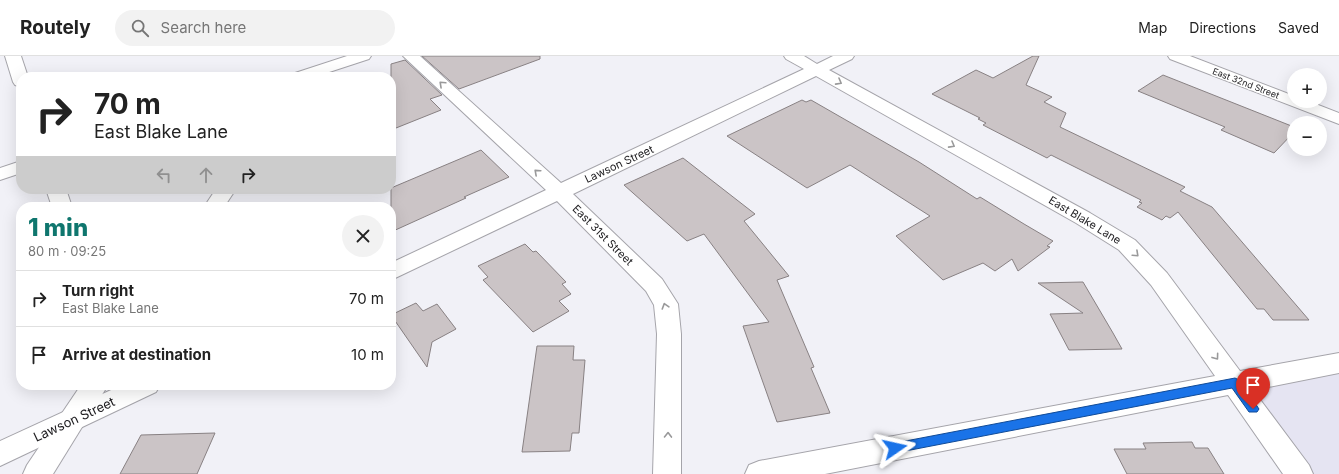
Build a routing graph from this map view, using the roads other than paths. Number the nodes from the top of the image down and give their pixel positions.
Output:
1 (13, 56) edge
2 (316, 56) edge
3 (363, 56) edge
4 (411, 56) edge
5 (792, 56) edge
6 (846, 56) edge
7 (1176, 56) edge
8 (817, 70) junction
9 (18, 72) edge
10 (304, 72) edge
11 (313, 72) edge
12 (1339, 119) edge
13 (16, 169) edge
14 (0, 174) edge
15 (559, 192) junction
16 (396, 270) edge
17 (1339, 363) edge
18 (1235, 383) junction
19 (92, 390) edge
20 (136, 390) edge
21 (72, 420) junction
22 (0, 454) edge
23 (37, 474) edge
24 (667, 474) edge
25 (759, 474) edge
26 (1299, 474) edge

1 - 9 street
2 - 10 street
3 - 11 street
15 -> 4 street, East 31st Street
5 - 8 street, East Blake Lane
6 - 8 street, Lawson Street
7 - 12 street, East 32nd Street
8 - 15 street, Lawson Street
8 -> 18 street, East Blake Lane
13 - 14 street
15 - 16 street, Lawson Street
24 -> 15 street, East 31st Street
17 - 18 street
18 - 25 street
18 - 26 street, East Blake Lane
19 - 21 street
20 - 21 street, Lawson Street
21 - 22 street, Lawson Street
21 - 23 street

